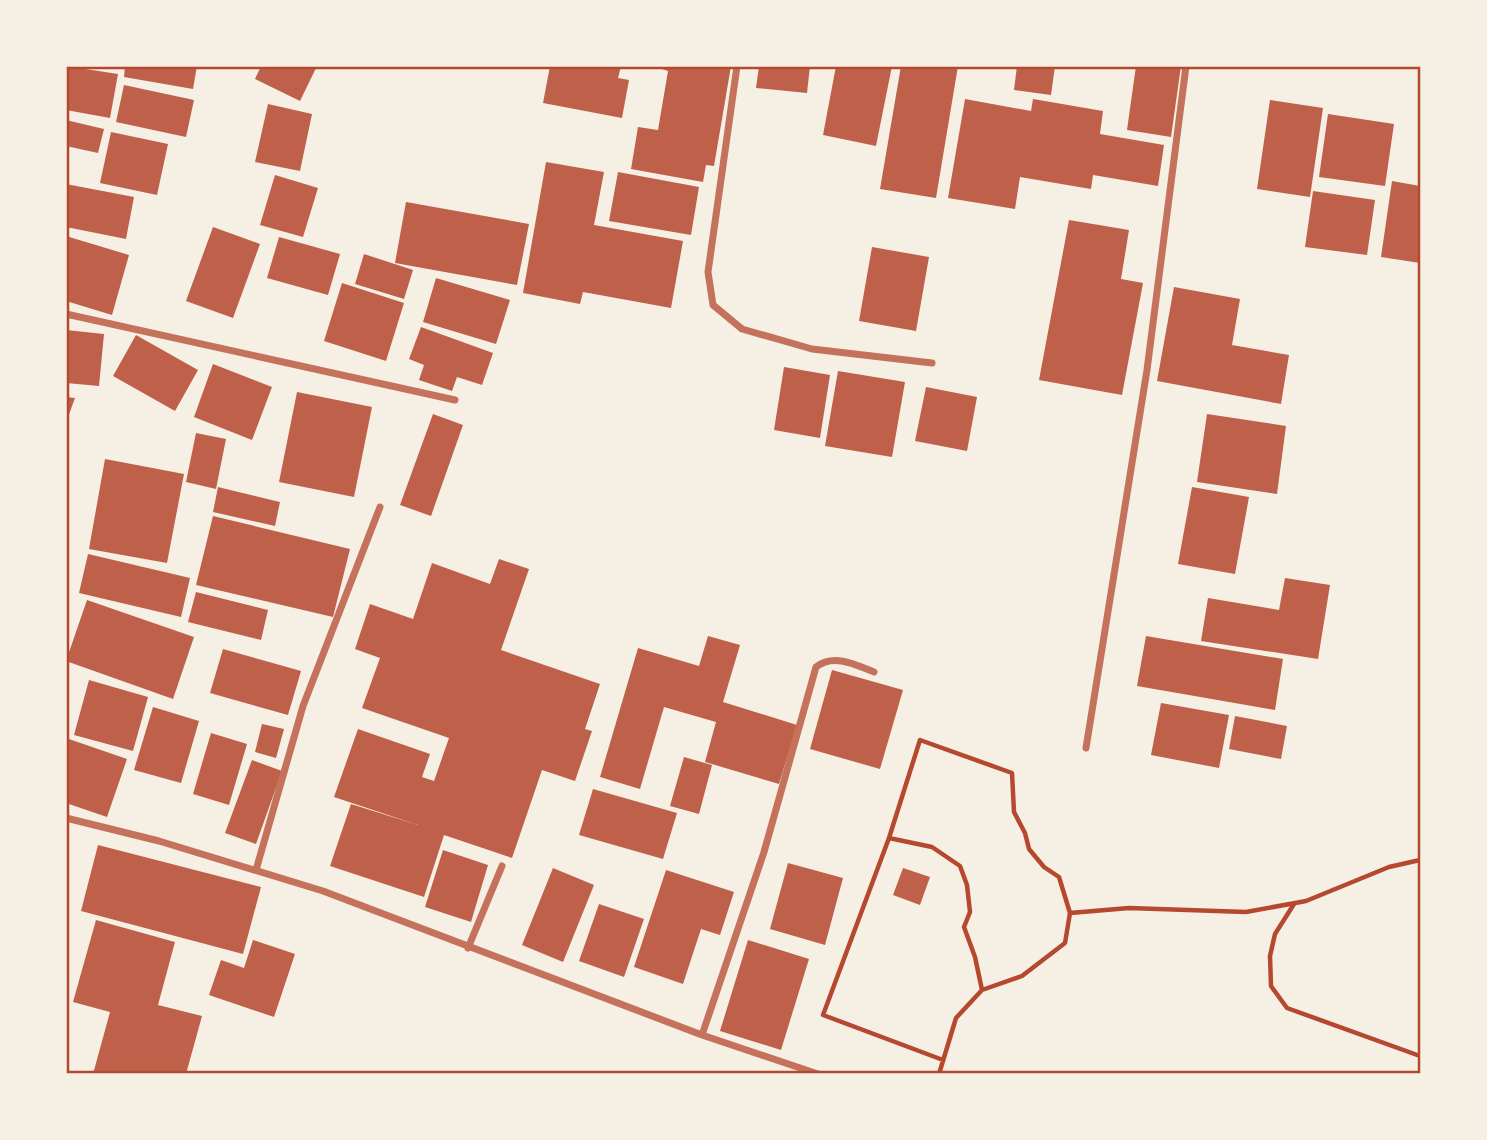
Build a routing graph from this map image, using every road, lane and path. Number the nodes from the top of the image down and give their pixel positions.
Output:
1 (737, 66) edge
2 (1186, 66) edge
3 (66, 314) edge
4 (932, 363) dead end
5 (455, 400) dead end
6 (380, 507) dead end
7 (874, 672) dead end
8 (1086, 748) dead end
9 (66, 818) edge
10 (890, 838) junction
11 (1420, 860) edge
12 (502, 866) dead end
13 (256, 870) junction
14 (1295, 903) junction
15 (1070, 912) junction
16 (468, 948) junction
17 (982, 989) junction
18 (702, 1035) junction
19 (1420, 1056) edge
20 (943, 1060) junction
21 (818, 1073) edge
22 (939, 1073) edge

1 - 4 street
2 - 8 street
3 - 5 street
6 - 13 street
7 - 18 street
9 - 13 street
10 - 15 path
10 - 17 path
10 - 20 path
11 - 14 path
12 - 16 street
13 - 16 street
14 - 15 path
14 - 19 path
15 - 17 path
16 - 18 street
17 - 20 path
18 - 21 street
20 - 22 path

